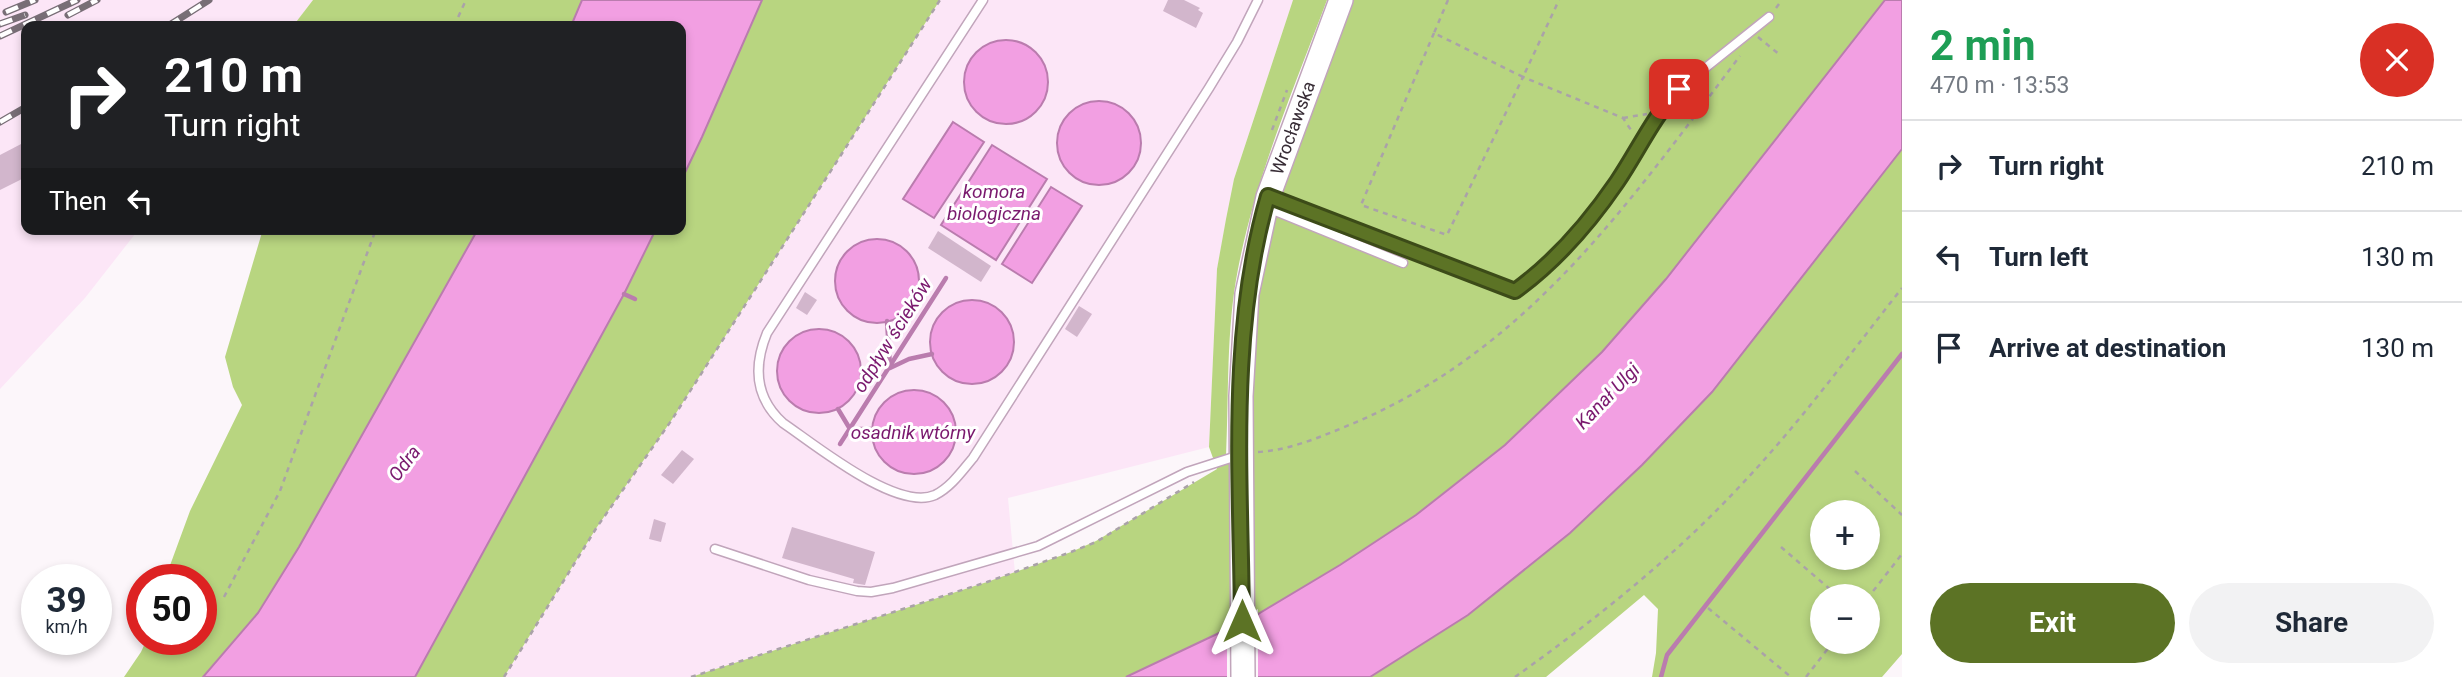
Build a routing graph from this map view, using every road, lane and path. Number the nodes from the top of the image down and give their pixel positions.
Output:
1 (466, 0) edge
2 (940, 0) edge
3 (983, 0) edge
4 (1258, 0) edge
5 (1341, 0) edge
6 (1448, 0) edge
7 (1559, 0) edge
8 (1769, 17) dead end
9 (456, 21) edge
10 (1434, 33) junction
11 (1755, 35) dead end
12 (1780, 55) dead end
13 (1523, 77) junction
14 (1664, 105) junction
15 (1623, 118) junction
16 (1638, 146) junction
17 (1267, 201) junction
18 (374, 235) edge
19 (1403, 263) dead end
20 (1902, 288) edge
21 (1241, 454) junction
22 (1855, 471) dead end
23 (1197, 480) dead end
24 (1902, 515) edge
25 (1781, 547) dead end
26 (715, 549) dead end
27 (1902, 554) edge
28 (1824, 584) edge
29 (1878, 584) edge
30 (224, 597) dead end
31 (1708, 608) dead end
32 (1824, 654) edge
33 (504, 677) edge
34 (691, 677) edge
35 (1242, 677) edge
36 (1515, 677) edge
37 (1791, 677) edge
38 (1806, 677) edge

1 - 9 path
2 - 33 path
3 - 4 lane
5 - 17 main road, Wrocławska
6 - 10 path
7 - 13 path
8 - 14 lane
10 - 13 path
10 - 13 path
11 - 12 path
13 - 15 path
14 - 15 path
14 - 16 lane
15 - 16 path
16 - 17 lane
17 - 19 lane
17 - 21 main road, Wrocławska
18 - 30 path
20 - 36 path
21 - 26 lane
21 - 35 main road, Wrocławska
22 - 24 path
23 - 34 path
25 - 28 path
27 - 29 path
31 - 37 path
32 - 38 path

